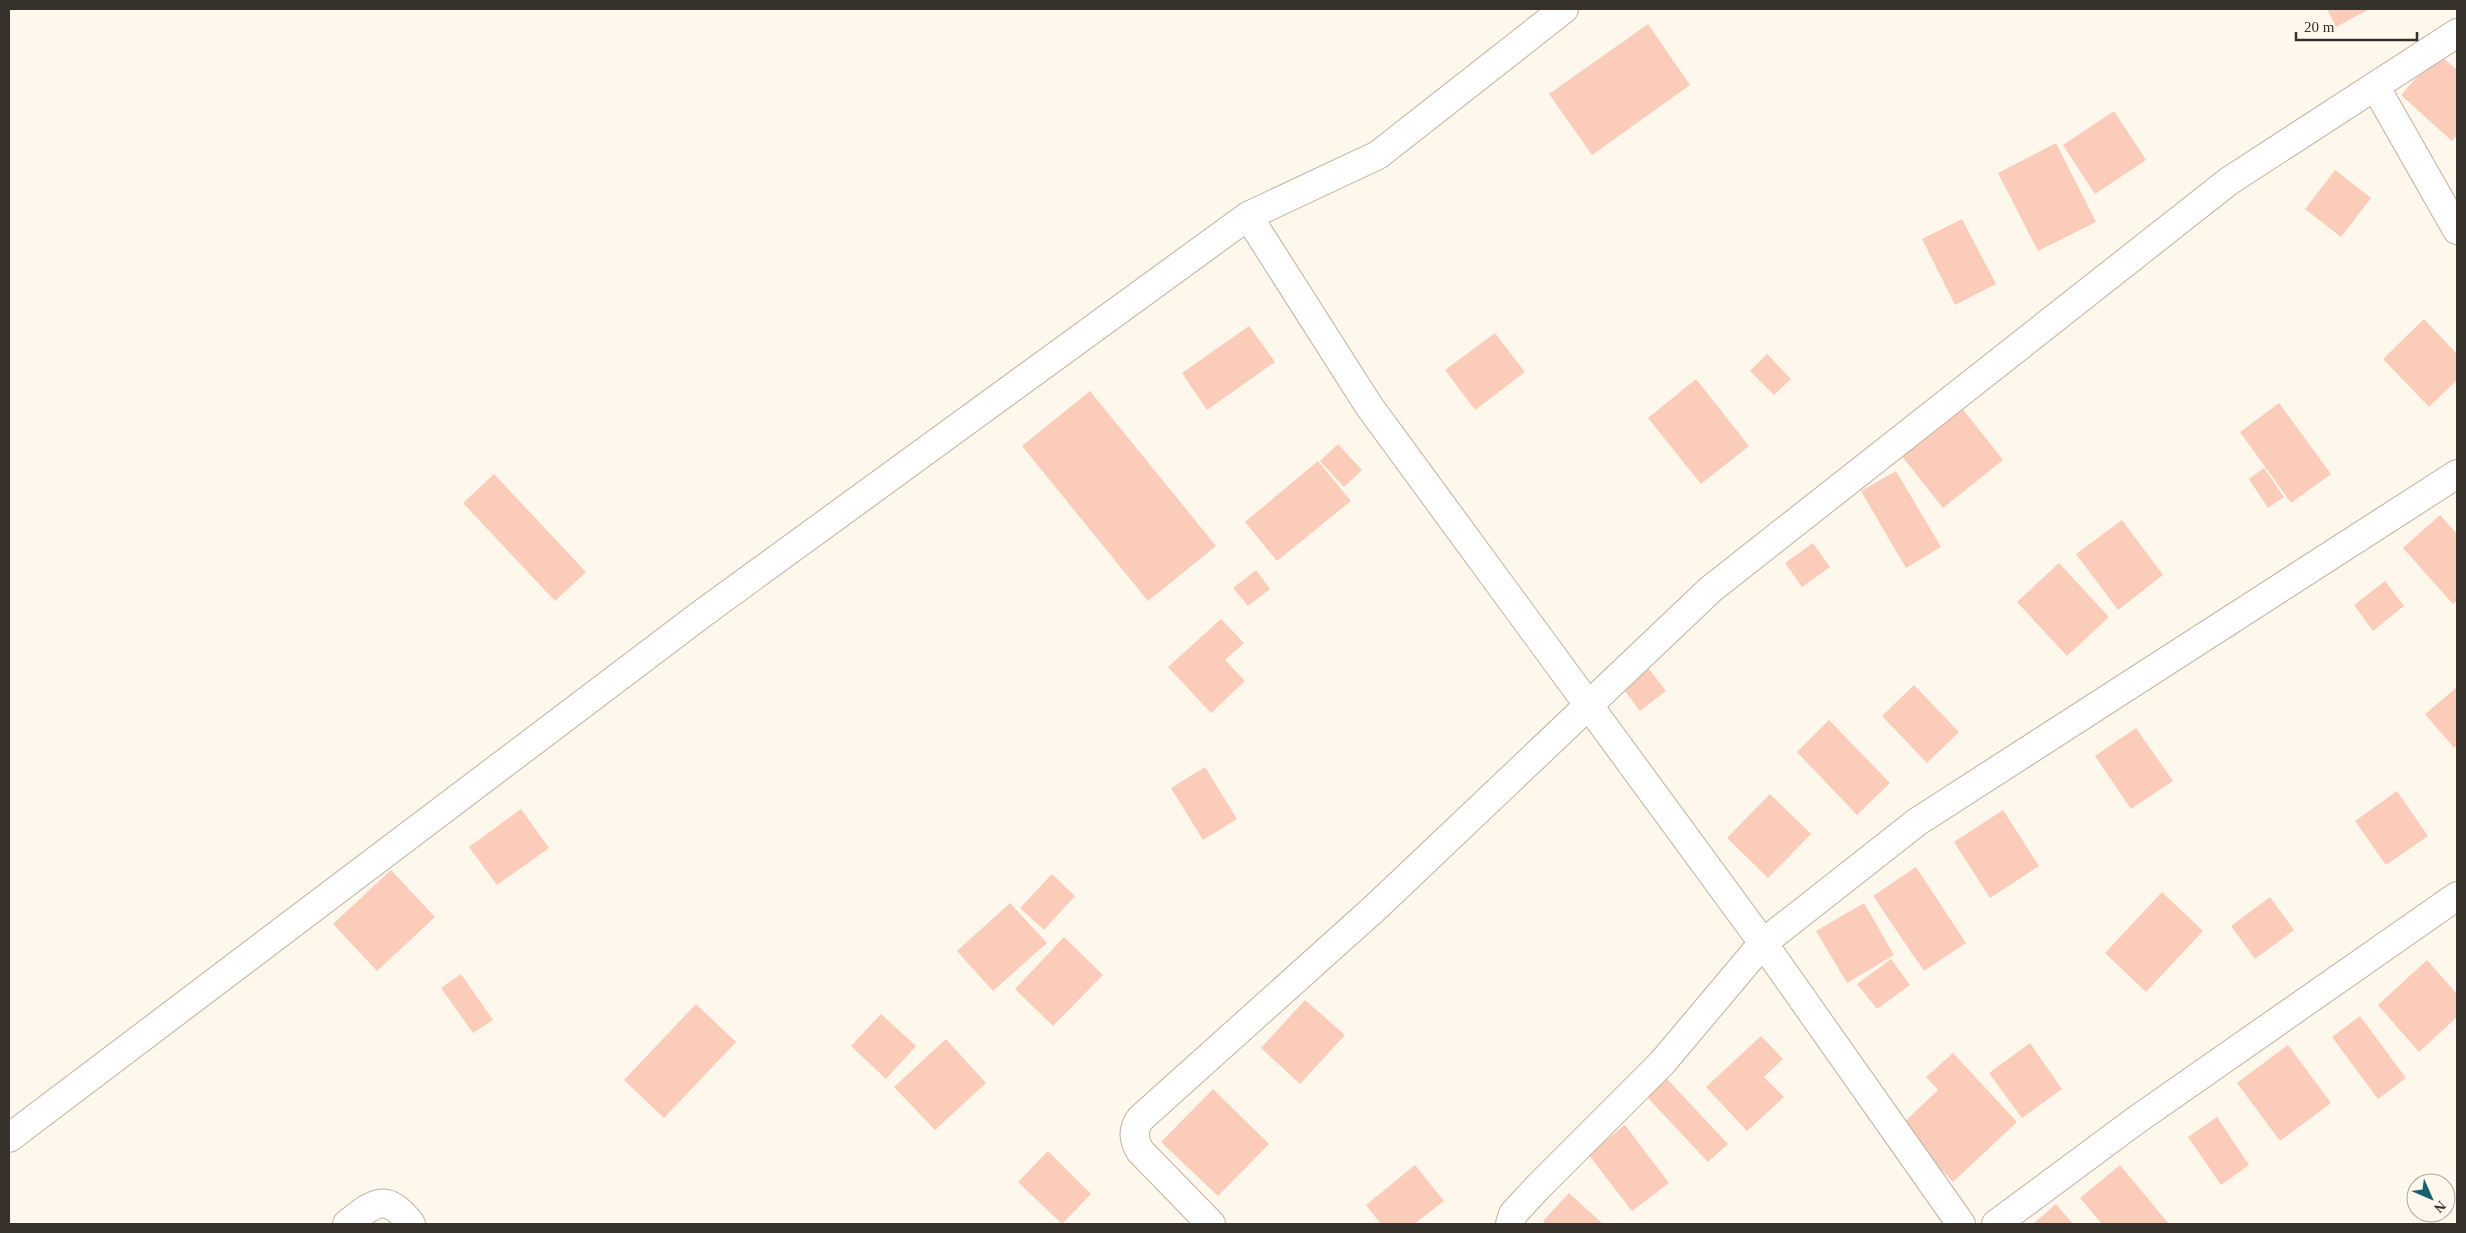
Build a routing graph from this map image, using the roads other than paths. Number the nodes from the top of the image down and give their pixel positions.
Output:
1 (1564, 9) edge
2 (2457, 33) edge
3 (2375, 86) junction
4 (1248, 216) junction
5 (2457, 230) edge
6 (2457, 474) edge
7 (1588, 707) junction
8 (2457, 896) edge
9 (1763, 943) junction
10 (9, 1138) edge
11 (347, 1224) edge
12 (411, 1224) edge
13 (1211, 1224) edge
14 (1510, 1224) edge
15 (1961, 1224) edge
16 (1996, 1224) edge

1 - 4 street
2 - 3 street
3 - 5 street
3 - 7 street
4 - 7 street
4 - 10 street
6 - 9 street
7 - 9 street
7 - 13 street
8 - 16 street
9 - 14 street
9 - 15 street
11 - 12 street

